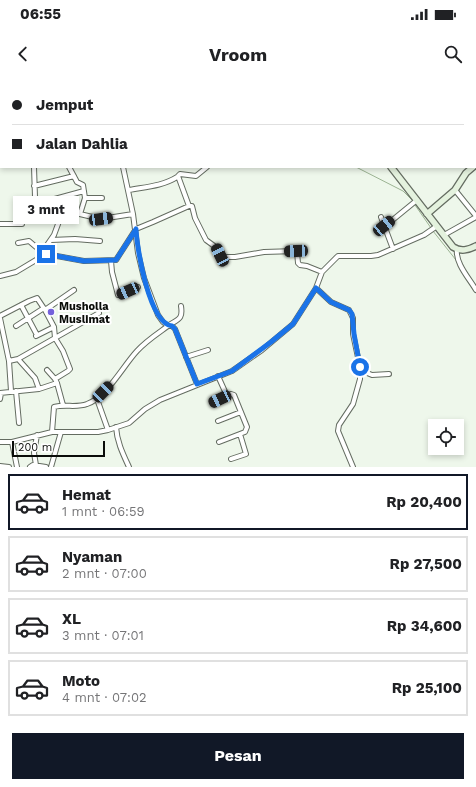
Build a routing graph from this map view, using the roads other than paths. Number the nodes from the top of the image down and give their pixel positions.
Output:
1 (34, 168) edge
2 (70, 168) edge
3 (123, 168) edge
4 (206, 168) edge
5 (392, 168) edge
6 (471, 168) edge
7 (74, 176) junction
8 (177, 178) junction
9 (34, 186) junction
10 (129, 190) junction
11 (455, 190) junction
12 (84, 191) junction
13 (85, 198) junction
14 (102, 198) dead end
15 (417, 200) junction
16 (189, 206) junction
17 (80, 214) junction
18 (133, 214) junction
19 (427, 214) junction
20 (476, 216) edge
21 (381, 217) dead end
22 (0, 224) edge
23 (22, 224) dead end
24 (384, 226) junction
25 (437, 226) junction
26 (136, 229) junction
27 (444, 235) junction
28 (51, 240) junction
29 (100, 241) dead end
30 (18, 243) dead end
31 (476, 246) edge
32 (45, 248) junction
33 (393, 249) junction
34 (457, 250) junction
35 (46, 254) junction
36 (111, 261) junction
37 (320, 271) junction
38 (0, 276) edge
39 (138, 287) dead end
40 (316, 288) junction
41 (74, 290) dead end
42 (476, 290) edge
43 (21, 305) junction
44 (181, 306) dead end
45 (44, 309) junction
46 (99, 313) dead end
47 (0, 317) edge
48 (28, 319) junction
49 (168, 325) junction
50 (16, 326) dead end
51 (54, 327) junction
52 (55, 338) junction
53 (208, 350) dead end
54 (186, 357) junction
55 (18, 359) junction
56 (9, 361) junction
57 (47, 370) dead end
58 (360, 370) junction
59 (390, 374) dead end
60 (218, 376) junction
61 (56, 381) junction
62 (197, 384) junction
63 (39, 389) junction
64 (11, 391) junction
65 (16, 391) junction
66 (1, 393) edge
67 (227, 396) junction
68 (0, 399) edge
69 (97, 399) junction
70 (212, 402) dead end
71 (63, 405) junction
72 (241, 412) junction
73 (218, 421) dead end
74 (19, 423) dead end
75 (116, 427) junction
76 (108, 430) junction
77 (52, 432) junction
78 (61, 432) junction
79 (240, 434) junction
80 (38, 435) junction
81 (0, 442) edge
82 (12, 442) junction
83 (219, 442) dead end
84 (231, 459) dead end
85 (36, 465) junction
86 (0, 466) edge
87 (9, 467) edge
88 (17, 467) edge
89 (30, 467) edge
90 (46, 467) edge
91 (51, 467) edge
92 (129, 467) edge
93 (353, 467) edge

1 - 9 street
2 - 7 street
3 - 10 street
4 - 8 street
5 - 15 street
6 - 11 street
7 - 9 street
7 - 12 street
8 - 10 street
8 - 16 street
9 - 12 street
10 - 18 street
11 - 19 street
11 - 20 street
12 - 13 street
13 - 14 street
13 - 17 street
15 - 19 street
15 - 24 street
16 - 26 street
16 - 37 street
17 - 18 street
17 - 28 street
18 - 26 street
19 - 25 street
20 - 27 street
21 - 24 street
22 - 23 street
24 - 33 street
25 - 27 street
25 - 33 street
26 - 36 street
26 - 49 street
27 - 34 street
28 - 29 street
28 - 32 street
30 - 32 street
31 - 34 street
32 - 35 street
33 - 37 street
34 - 42 street
35 - 36 street
35 - 38 street
36 - 39 street
37 - 40 street
40 - 58 street
40 - 60 street
41 - 45 street
43 - 45 street
43 - 47 street
43 - 48 street
44 - 49 street
45 - 48 street
45 - 51 street
46 - 52 street
47 - 56 street
48 - 50 street
48 - 51 street
49 - 54 street
49 - 69 street
51 - 52 street
52 - 55 street
52 - 61 street
53 - 54 street
54 - 62 street
55 - 56 street
55 - 63 street
56 - 64 street
57 - 61 street
58 - 59 street
58 - 93 street
60 - 62 street
60 - 67 street
61 - 63 street
61 - 71 street
62 - 75 street
63 - 65 street
64 - 65 street
64 - 66 street
65 - 74 street
66 - 68 street
67 - 70 street
67 - 72 street
69 - 71 street
69 - 76 street
71 - 77 street
72 - 73 street
72 - 79 street
75 - 76 street
75 - 92 street
76 - 78 street
77 - 78 street
77 - 80 street
78 - 91 street
79 - 83 street
79 - 84 street
80 - 82 street
80 - 85 street
81 - 82 street
82 - 88 street
85 - 89 street
85 - 90 street
86 - 87 street

